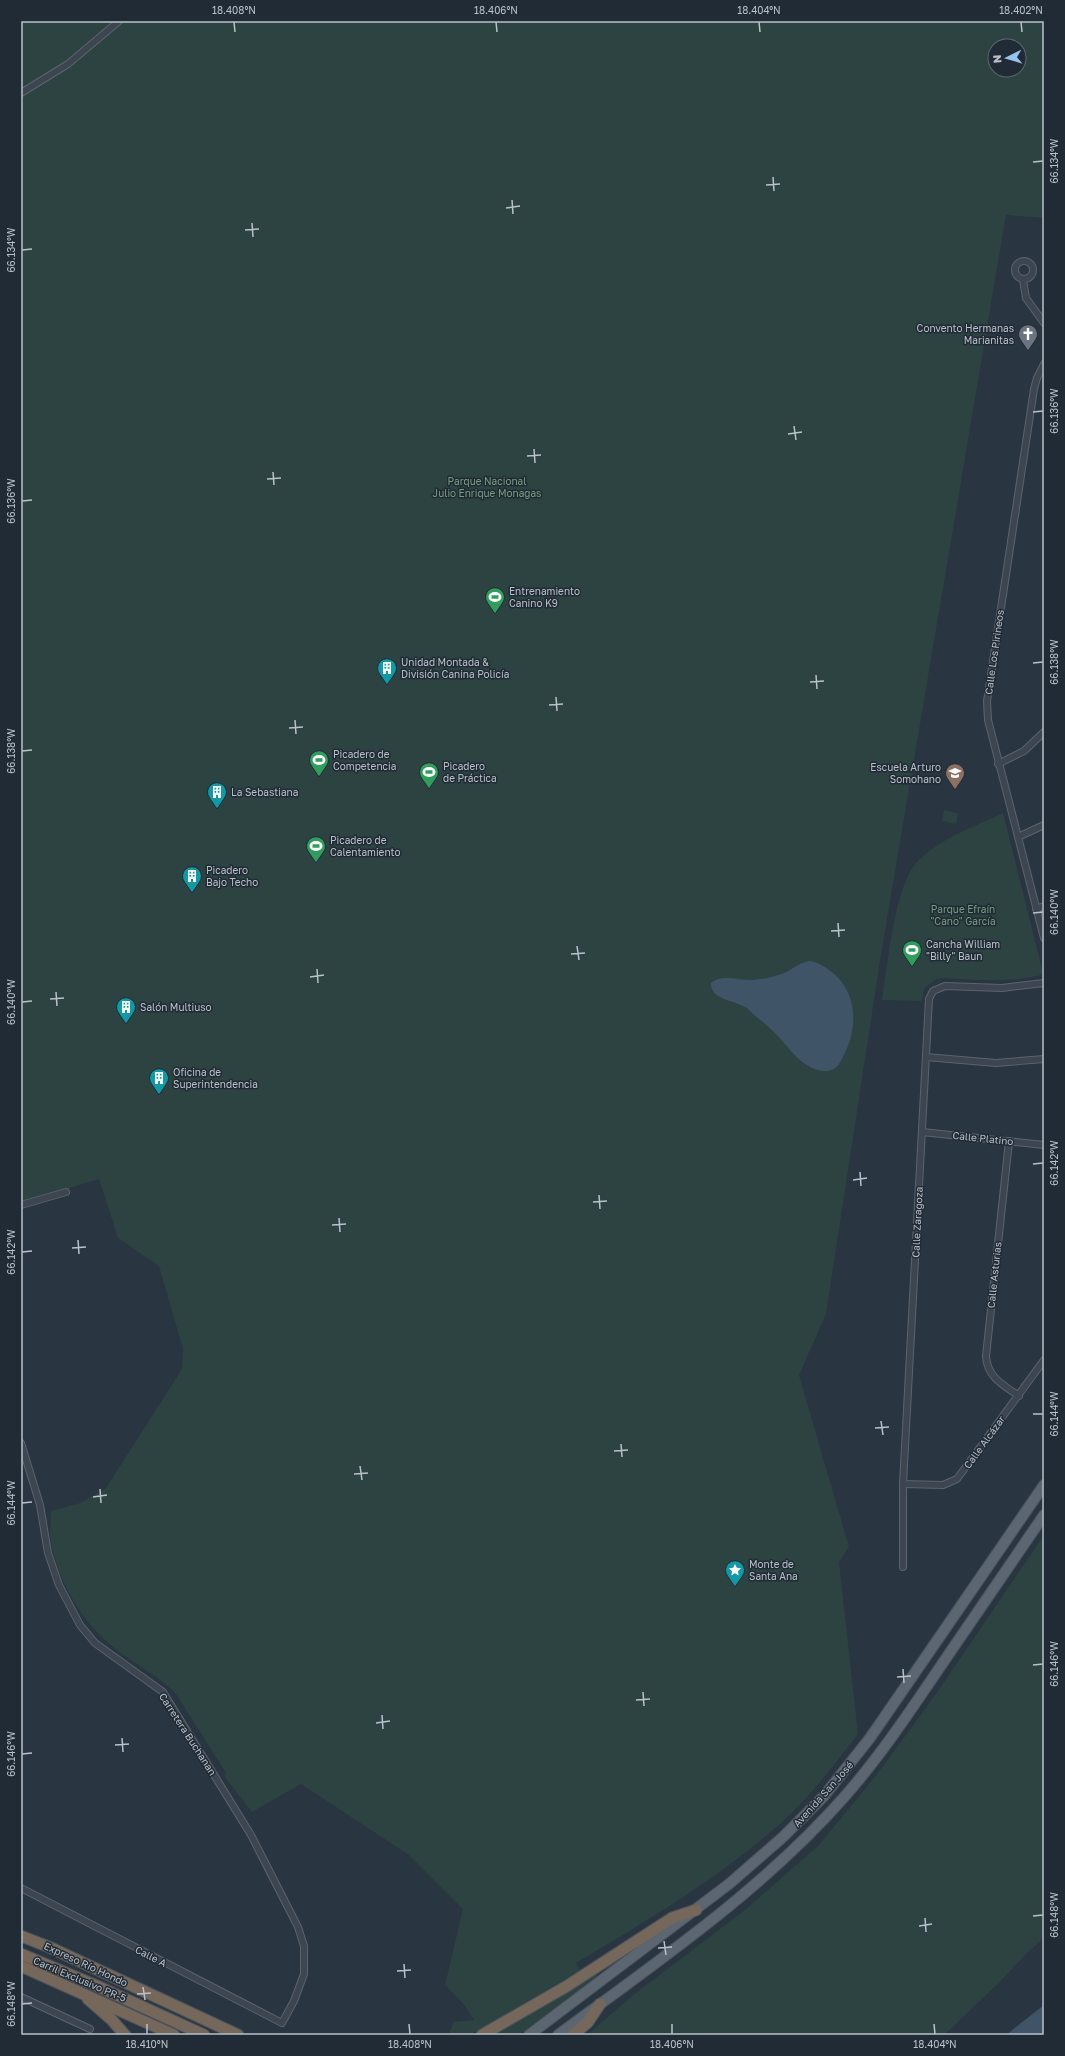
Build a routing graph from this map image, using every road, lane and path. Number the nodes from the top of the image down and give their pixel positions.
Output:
1 (119, 21) edge
2 (21, 93) edge
3 (1023, 280) dead end
4 (1044, 323) edge
5 (1044, 364) edge
6 (1044, 732) edge
7 (998, 764) junction
8 (1044, 825) edge
9 (1018, 837) junction
10 (1044, 906) edge
11 (1036, 909) junction
12 (1044, 938) edge
13 (1044, 983) edge
14 (926, 1057) junction
15 (1044, 1059) edge
16 (922, 1132) junction
17 (1009, 1141) junction
18 (1044, 1145) edge
19 (66, 1192) dead end
20 (21, 1206) edge
21 (1044, 1360) edge
22 (1019, 1396) junction
23 (21, 1443) edge
24 (903, 1484) junction
25 (1044, 1485) edge
26 (1044, 1515) edge
27 (903, 1567) dead end
28 (21, 1888) edge
29 (696, 1910) junction
30 (21, 1936) edge
31 (21, 1954) edge
32 (21, 1966) edge
33 (78, 1991) junction
34 (21, 1997) edge
35 (600, 2004) junction
36 (282, 2023) joint
37 (90, 2029) dead end
38 (125, 2035) edge
39 (174, 2035) edge
40 (204, 2035) edge
41 (238, 2035) edge
42 (482, 2035) edge
43 (530, 2035) edge
44 (558, 2035) edge
45 (573, 2035) edge

1 - 2 street
3 - 4 street
5 - 7 street, Calle Los Pirineos
6 - 7 street
7 - 9 street, Calle Los Pirineos
8 - 9 street
9 - 11 street, Calle Los Pirineos
10 - 11 street
11 - 12 street, Calle Los Pirineos
13 - 14 street, Calle Zaragoza
14 - 15 street
14 - 16 street, Calle Zaragoza
16 - 17 street, Calle Platino
16 - 24 street, Calle Zaragoza
17 - 18 street, Calle Platino
17 - 22 street, Calle Asturias
19 - 20 street
21 - 22 street, Calle Alcázar
22 - 24 street, Calle Alcázar
23 - 36 street, Carretera Buchanan
24 - 27 street, Calle Zaragoza
25 - 29 main road, Avenida San José
26 - 35 main road, Avenida San José
28 - 36 street, Calle A
29 - 42 highway
29 - 43 main road, Avenida San José
30 - 41 highway, Expreso Río Hondo
31 - 40 highway, Carril Exclusivo PR-5
32 - 33 highway
33 - 38 highway
33 - 39 highway
34 - 37 street
35 - 44 main road, Avenida San José
35 - 45 highway

